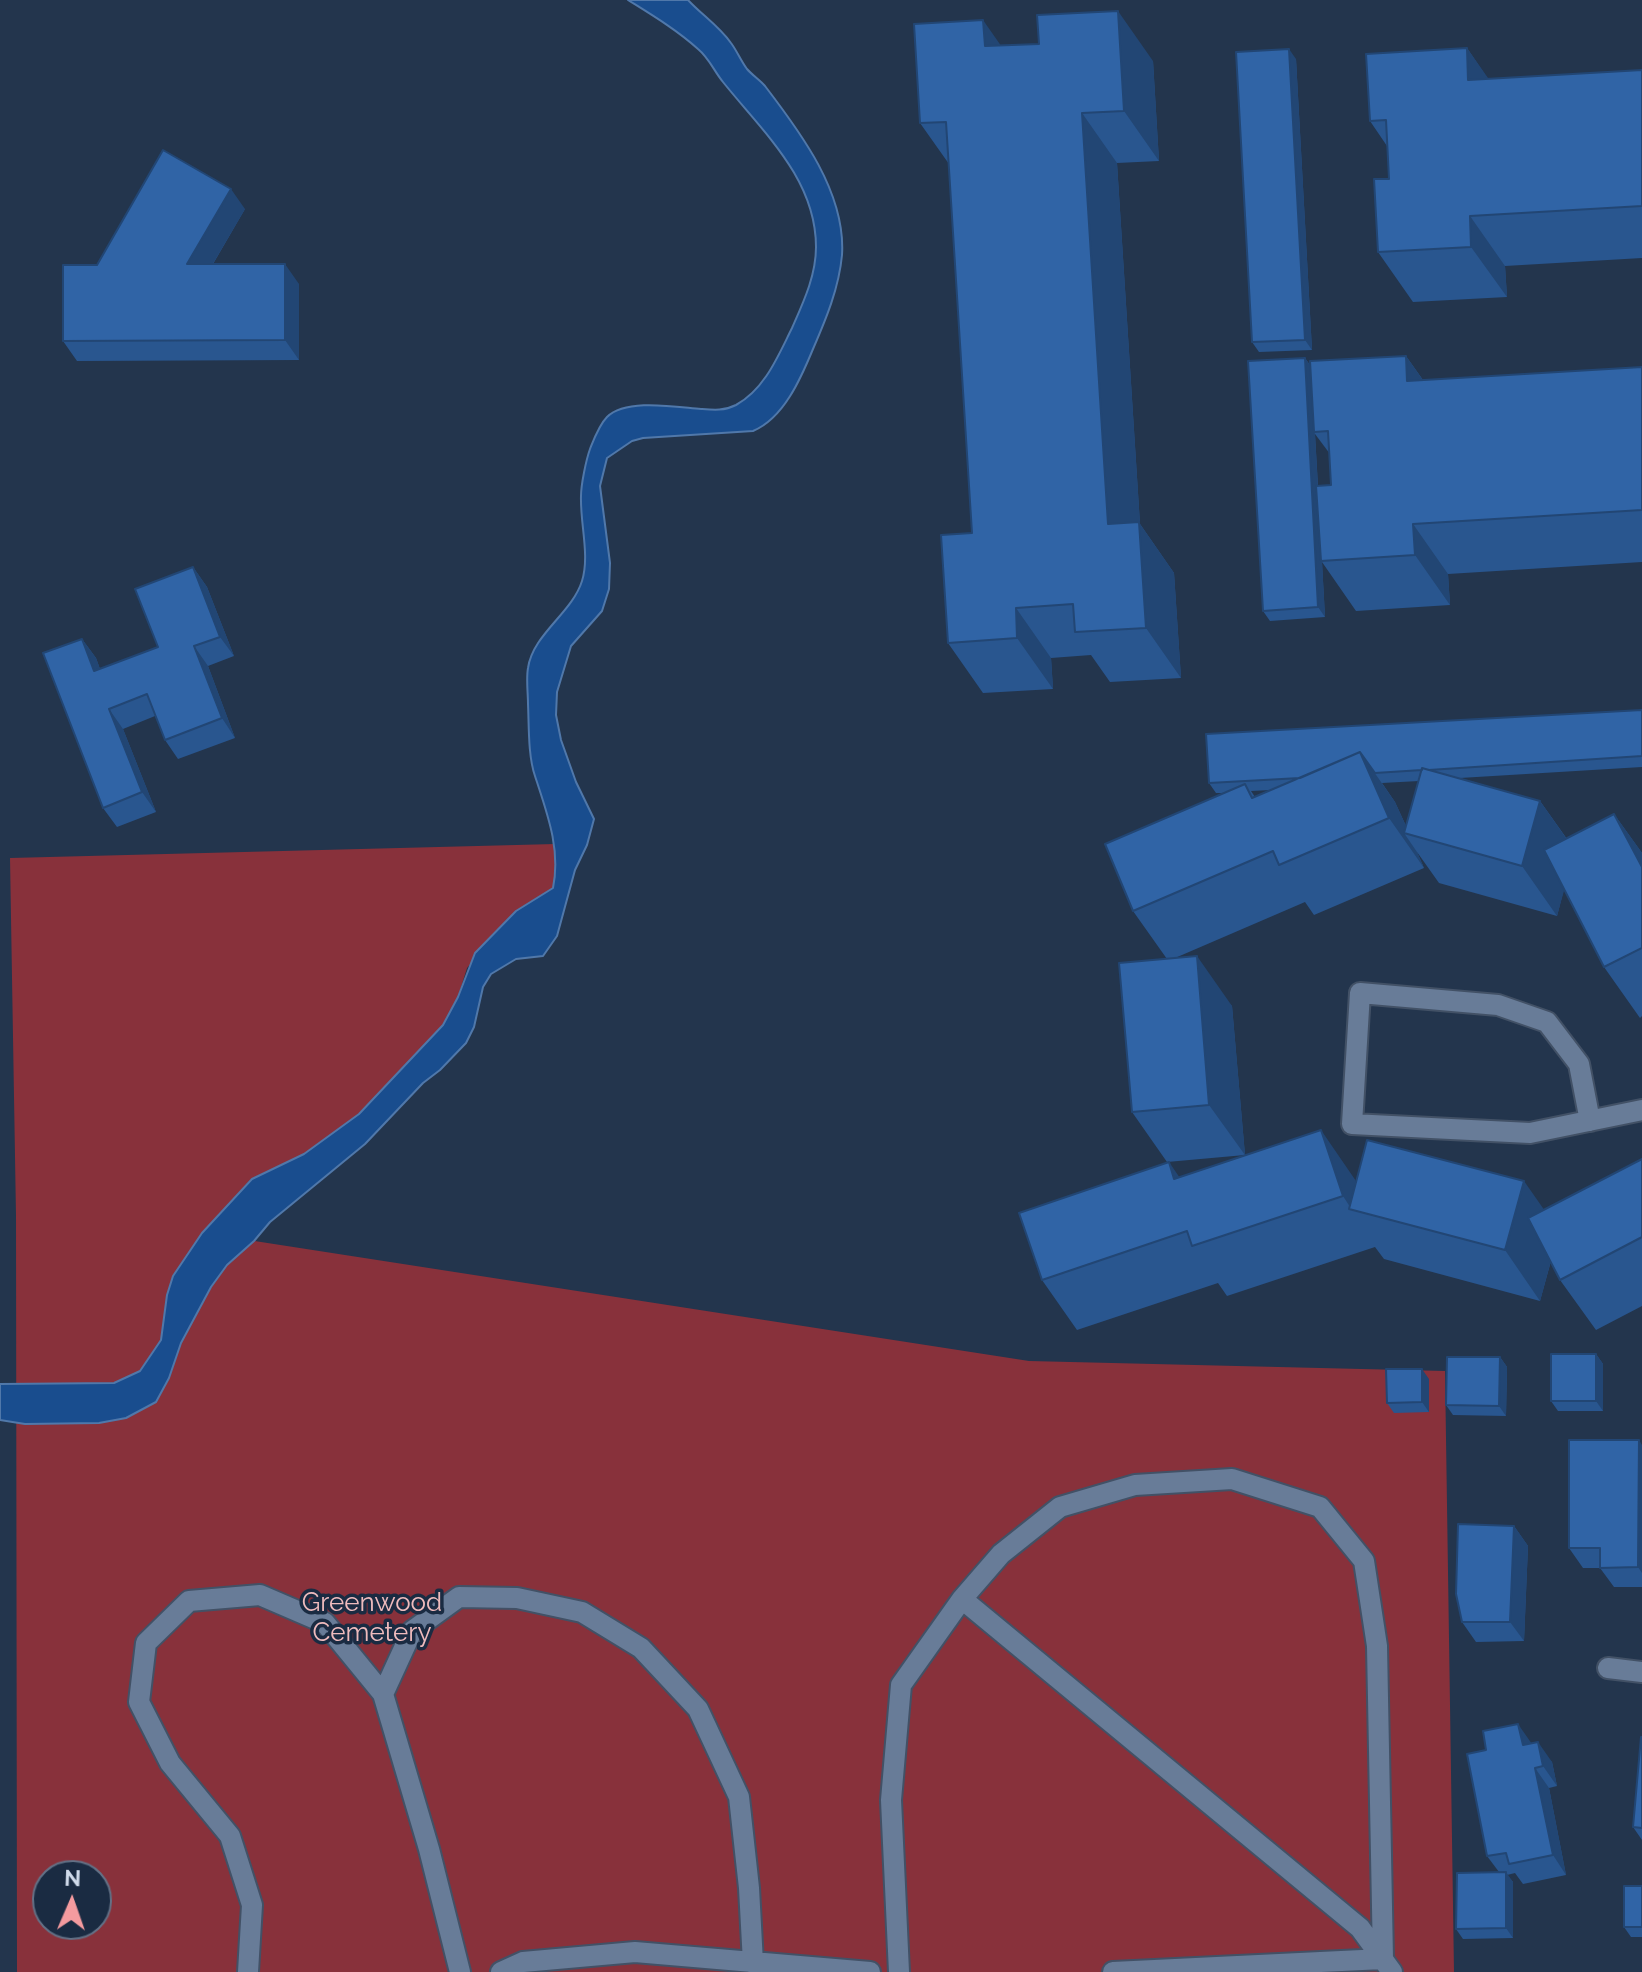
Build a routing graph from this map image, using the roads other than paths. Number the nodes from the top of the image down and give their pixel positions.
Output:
1 (1642, 1110) edge
2 (1590, 1121) junction
3 (962, 1599) junction
4 (1608, 1668) dead end
5 (1642, 1672) edge
6 (383, 1694) junction
7 (753, 1963) junction
8 (1387, 1966) edge
9 (248, 1972) edge
10 (460, 1972) edge
11 (501, 1972) edge
12 (870, 1972) edge
13 (899, 1972) edge
14 (1113, 1972) edge

1 - 2 street
2 - 2 street
3 - 8 street
3 - 8 street
3 - 13 street
4 - 5 street
6 - 7 street
6 - 9 street
6 - 10 street
7 - 11 street
7 - 12 street
8 - 14 street

